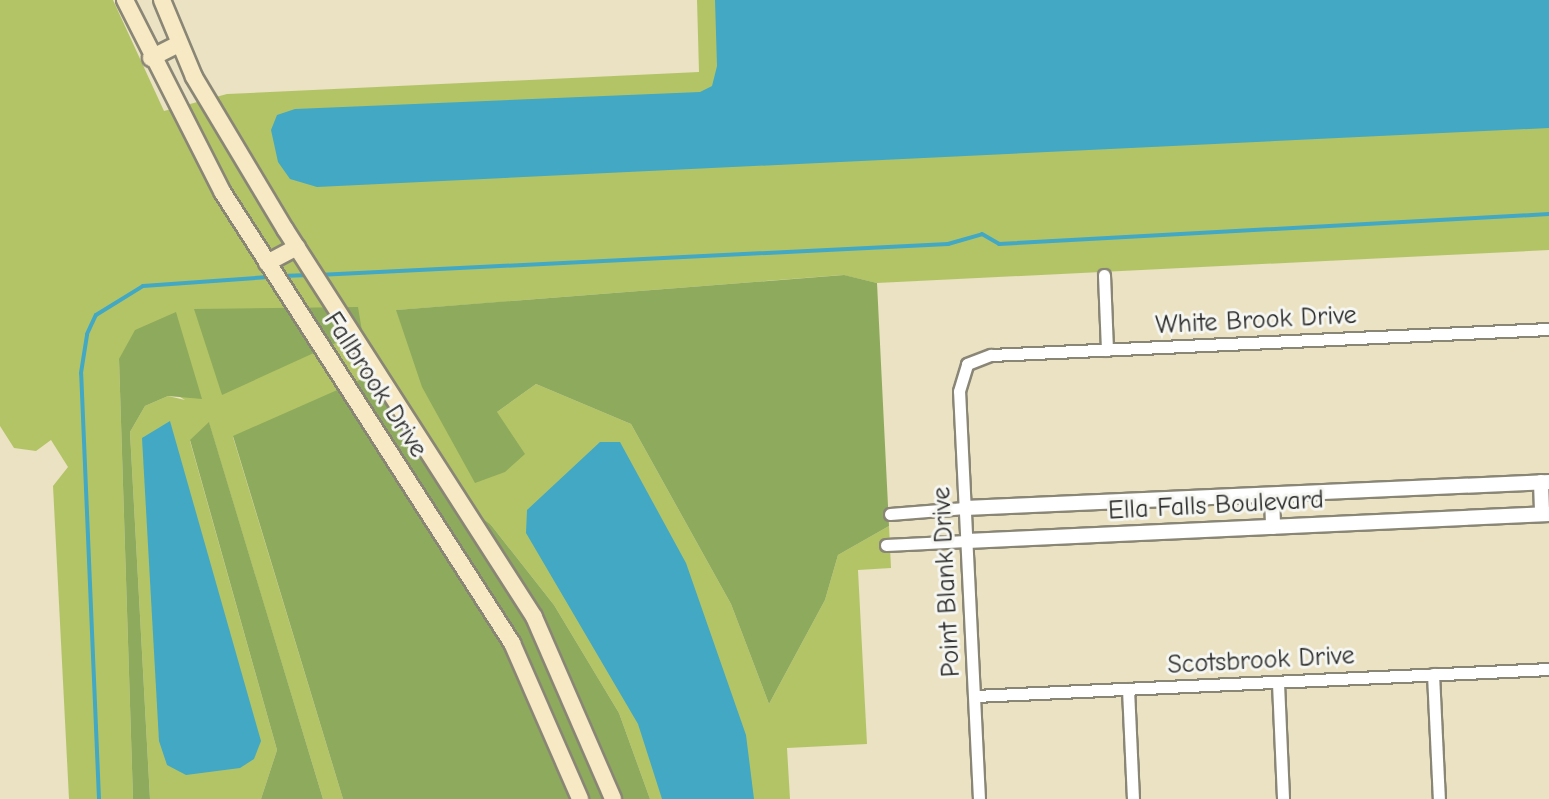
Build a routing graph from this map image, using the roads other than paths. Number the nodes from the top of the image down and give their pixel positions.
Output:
1 (125, 0) edge
2 (162, 0) edge
3 (179, 44) junction
4 (151, 58) junction
5 (297, 247) junction
6 (267, 263) junction
7 (1104, 275) dead end
8 (1549, 329) edge
9 (1107, 350) junction
10 (967, 364) joint
11 (1545, 482) edge
12 (1272, 496) junction
13 (965, 508) junction
14 (890, 514) dead end
15 (1546, 514) edge
16 (1273, 527) junction
17 (967, 541) junction
18 (886, 545) dead end
19 (1549, 669) edge
20 (1433, 674) junction
21 (1278, 683) junction
22 (1128, 689) junction
23 (572, 693) junction
24 (975, 696) junction
25 (545, 707) junction
26 (580, 799) edge
27 (613, 799) edge
28 (979, 799) edge
29 (1133, 799) edge
30 (1283, 799) edge
31 (1439, 799) edge

1 - 4 main road, Fallbrook Drive
2 - 3 main road, Fallbrook Drive
3 - 4 main road
3 - 5 main road, Fallbrook Drive
4 - 6 main road, Fallbrook Drive
5 - 6 main road
5 - 23 main road, Fallbrook Drive
6 - 25 main road, Fallbrook Drive
7 - 9 street
8 - 9 street, White Brook Drive
9 - 10 street, White Brook Drive
10 - 13 street, Point Blank Drive
11 - 12 street, Ella Falls Boulevard
11 - 15 street
12 - 13 street, Ella Falls Boulevard
12 - 16 street
13 - 14 street, Ella Falls Boulevard
13 - 17 street, Point Blank Drive
15 - 16 street, Ella Falls Boulevard
16 - 17 street, Ella Falls Boulevard
17 - 18 street, Ella Falls Boulevard
17 - 24 street, Point Blank Drive
19 - 20 street, Scotsbrook Drive
20 - 21 street, Scotsbrook Drive
20 - 31 street
21 - 22 street, Scotsbrook Drive
21 - 30 street
22 - 24 street, Scotsbrook Drive
22 - 29 street
23 - 25 main road
23 - 27 main road, Fallbrook Drive
24 - 28 street, Point Blank Drive
25 - 26 main road, Fallbrook Drive

